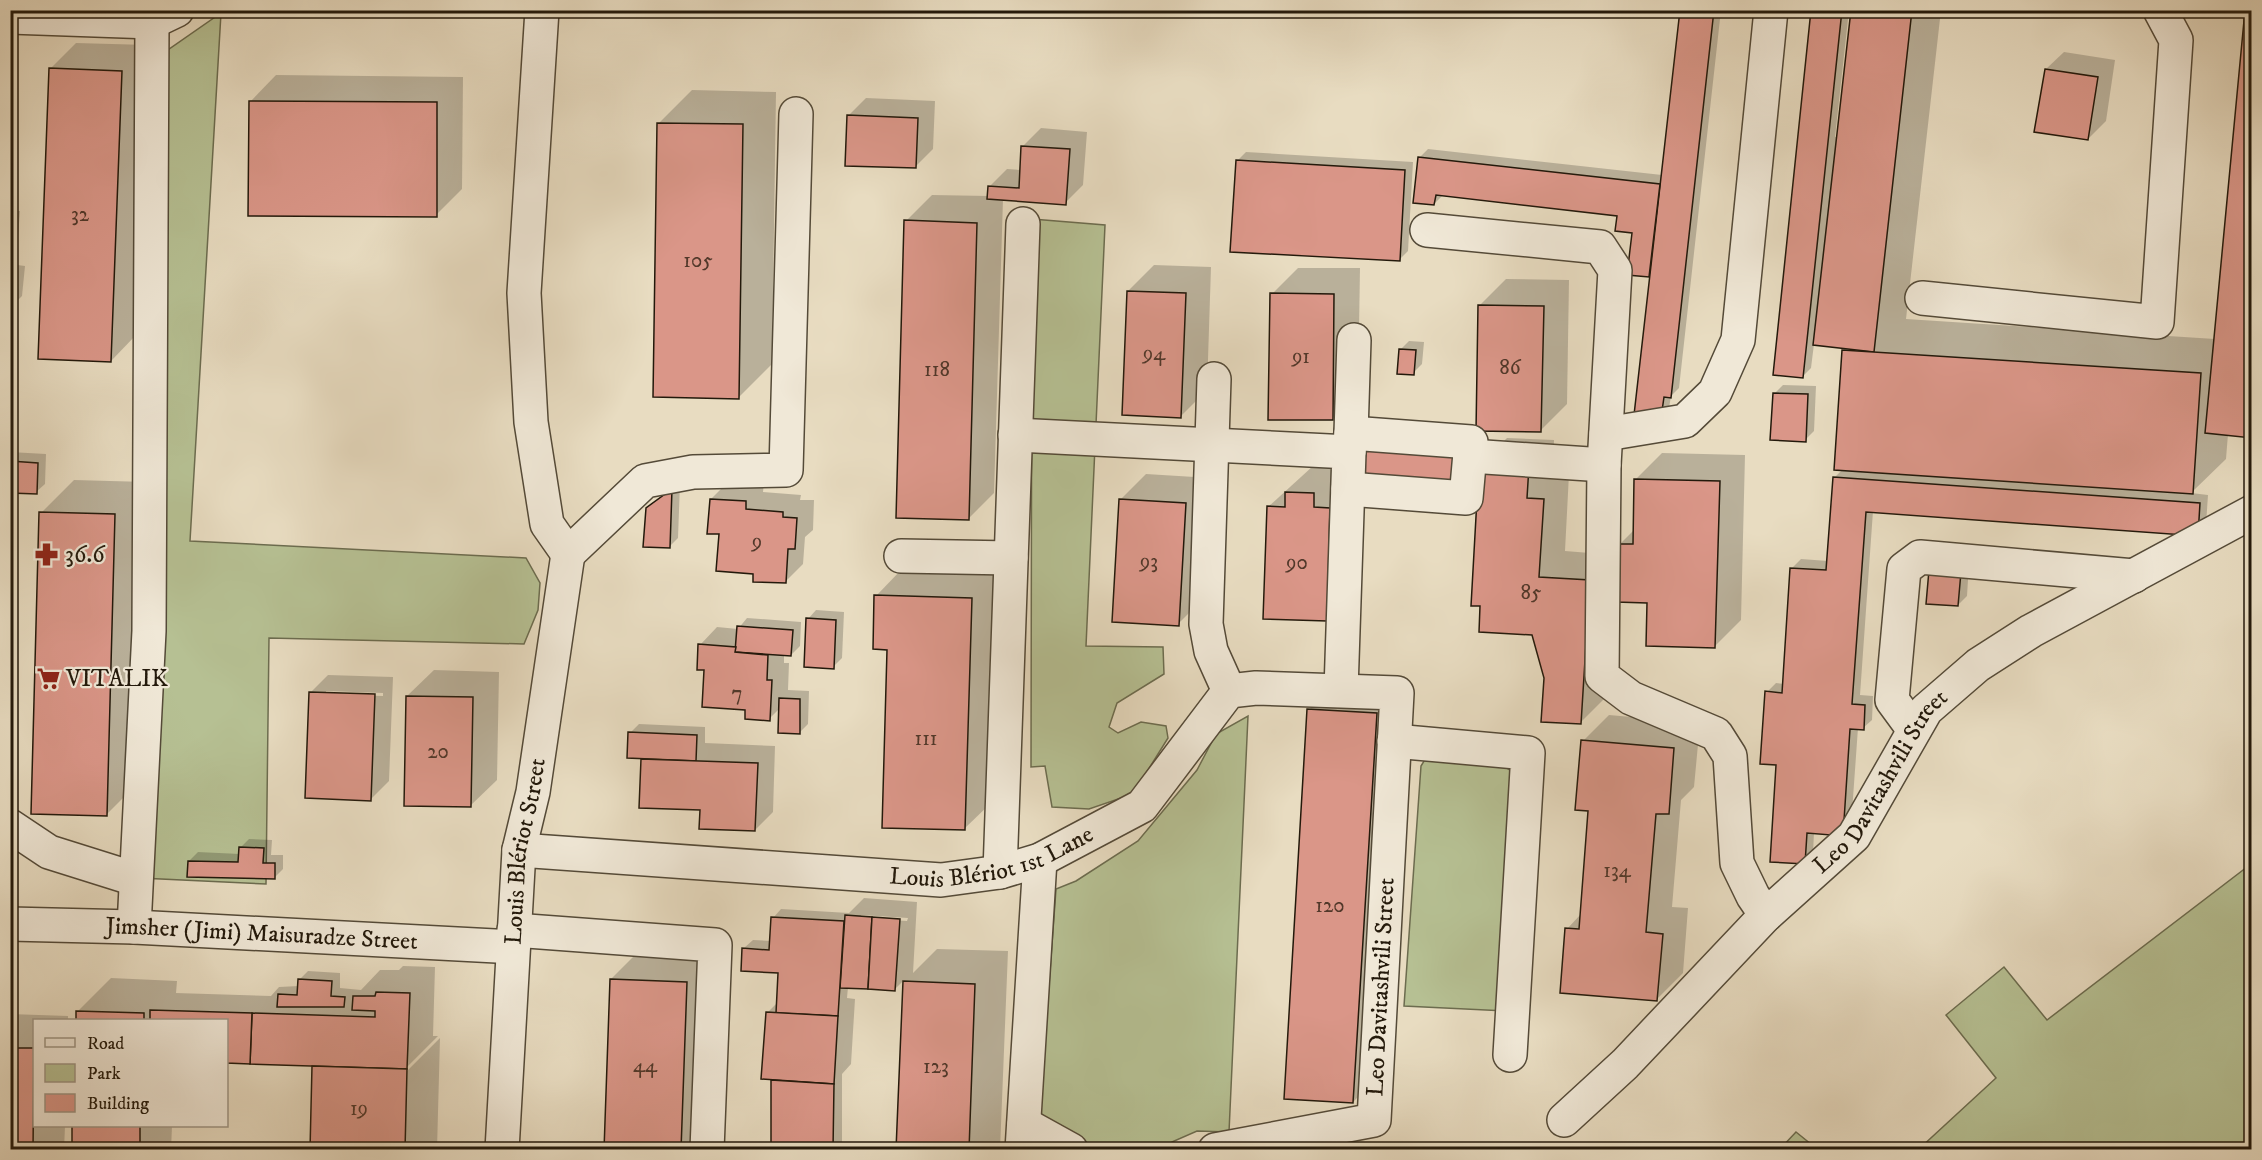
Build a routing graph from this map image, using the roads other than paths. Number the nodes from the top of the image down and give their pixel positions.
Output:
1 (542, 10) edge
2 (1771, 10) edge
3 (2160, 10) edge
4 (165, 16) edge
5 (10, 17) edge
6 (796, 114) dead end
7 (1023, 224) dead end
8 (1427, 230) dead end
9 (1922, 298) dead end
10 (1354, 340) dead end
11 (1214, 380) dead end
12 (1015, 435) junction
13 (1350, 443) junction
14 (1211, 445) junction
15 (1605, 449) junction
16 (1470, 456) junction
17 (1348, 489) junction
18 (2252, 512) edge
19 (568, 554) junction
20 (901, 556) dead end
21 (1011, 558) junction
22 (2134, 576) junction
23 (1341, 690) junction
24 (1229, 691) junction
25 (1914, 730) junction
26 (1394, 741) junction
27 (10, 826) edge
28 (519, 850) junction
29 (1040, 860) junction
30 (1000, 872) junction
31 (135, 879) junction
32 (1766, 915) junction
33 (10, 924) edge
34 (134, 927) junction
35 (514, 939) junction
36 (1510, 1055) dead end
37 (1564, 1120) dead end
38 (1023, 1137) edge
39 (502, 1149) edge
40 (707, 1149) edge
41 (1071, 1149) edge
42 (1215, 1149) edge

1 - 19 street
2 - 15 street
3 - 9 street
4 - 5 street
4 - 31 street
6 - 19 street
7 - 12 street
8 - 15 street
10 - 13 street
11 - 14 street
12 - 14 street
12 - 21 street
13 - 14 street
13 - 16 street
13 - 17 street
14 - 24 street
15 - 16 street
15 - 32 street
16 - 17 street
17 - 23 street
18 - 22 street, Leo Davitashvili Street
19 - 28 street, Louis Blériot Street
20 - 21 street
21 - 30 street
22 - 25 street, Leo Davitashvili Street
22 - 25 street
23 - 24 street
23 - 26 street, Leo Davitashvili Street
24 - 29 street, Louis Blériot 1st Lane
25 - 32 street, Leo Davitashvili Street
26 - 36 street
26 - 42 street, Leo Davitashvili Street
27 - 31 street
28 - 30 street, Louis Blériot 1st Lane
28 - 35 street, Louis Blériot Street
29 - 30 street, Louis Blériot 1st Lane
29 - 38 street
31 - 34 street
32 - 37 street, Leo Davitashvili Street
33 - 34 street, Jimsher (Jimi) Maisuradze Street
34 - 35 street, Jimsher (Jimi) Maisuradze Street
35 - 39 street, Louis Blériot Street
35 - 40 street, Jimsher (Jimi) Maisuradze Street
38 - 41 street

